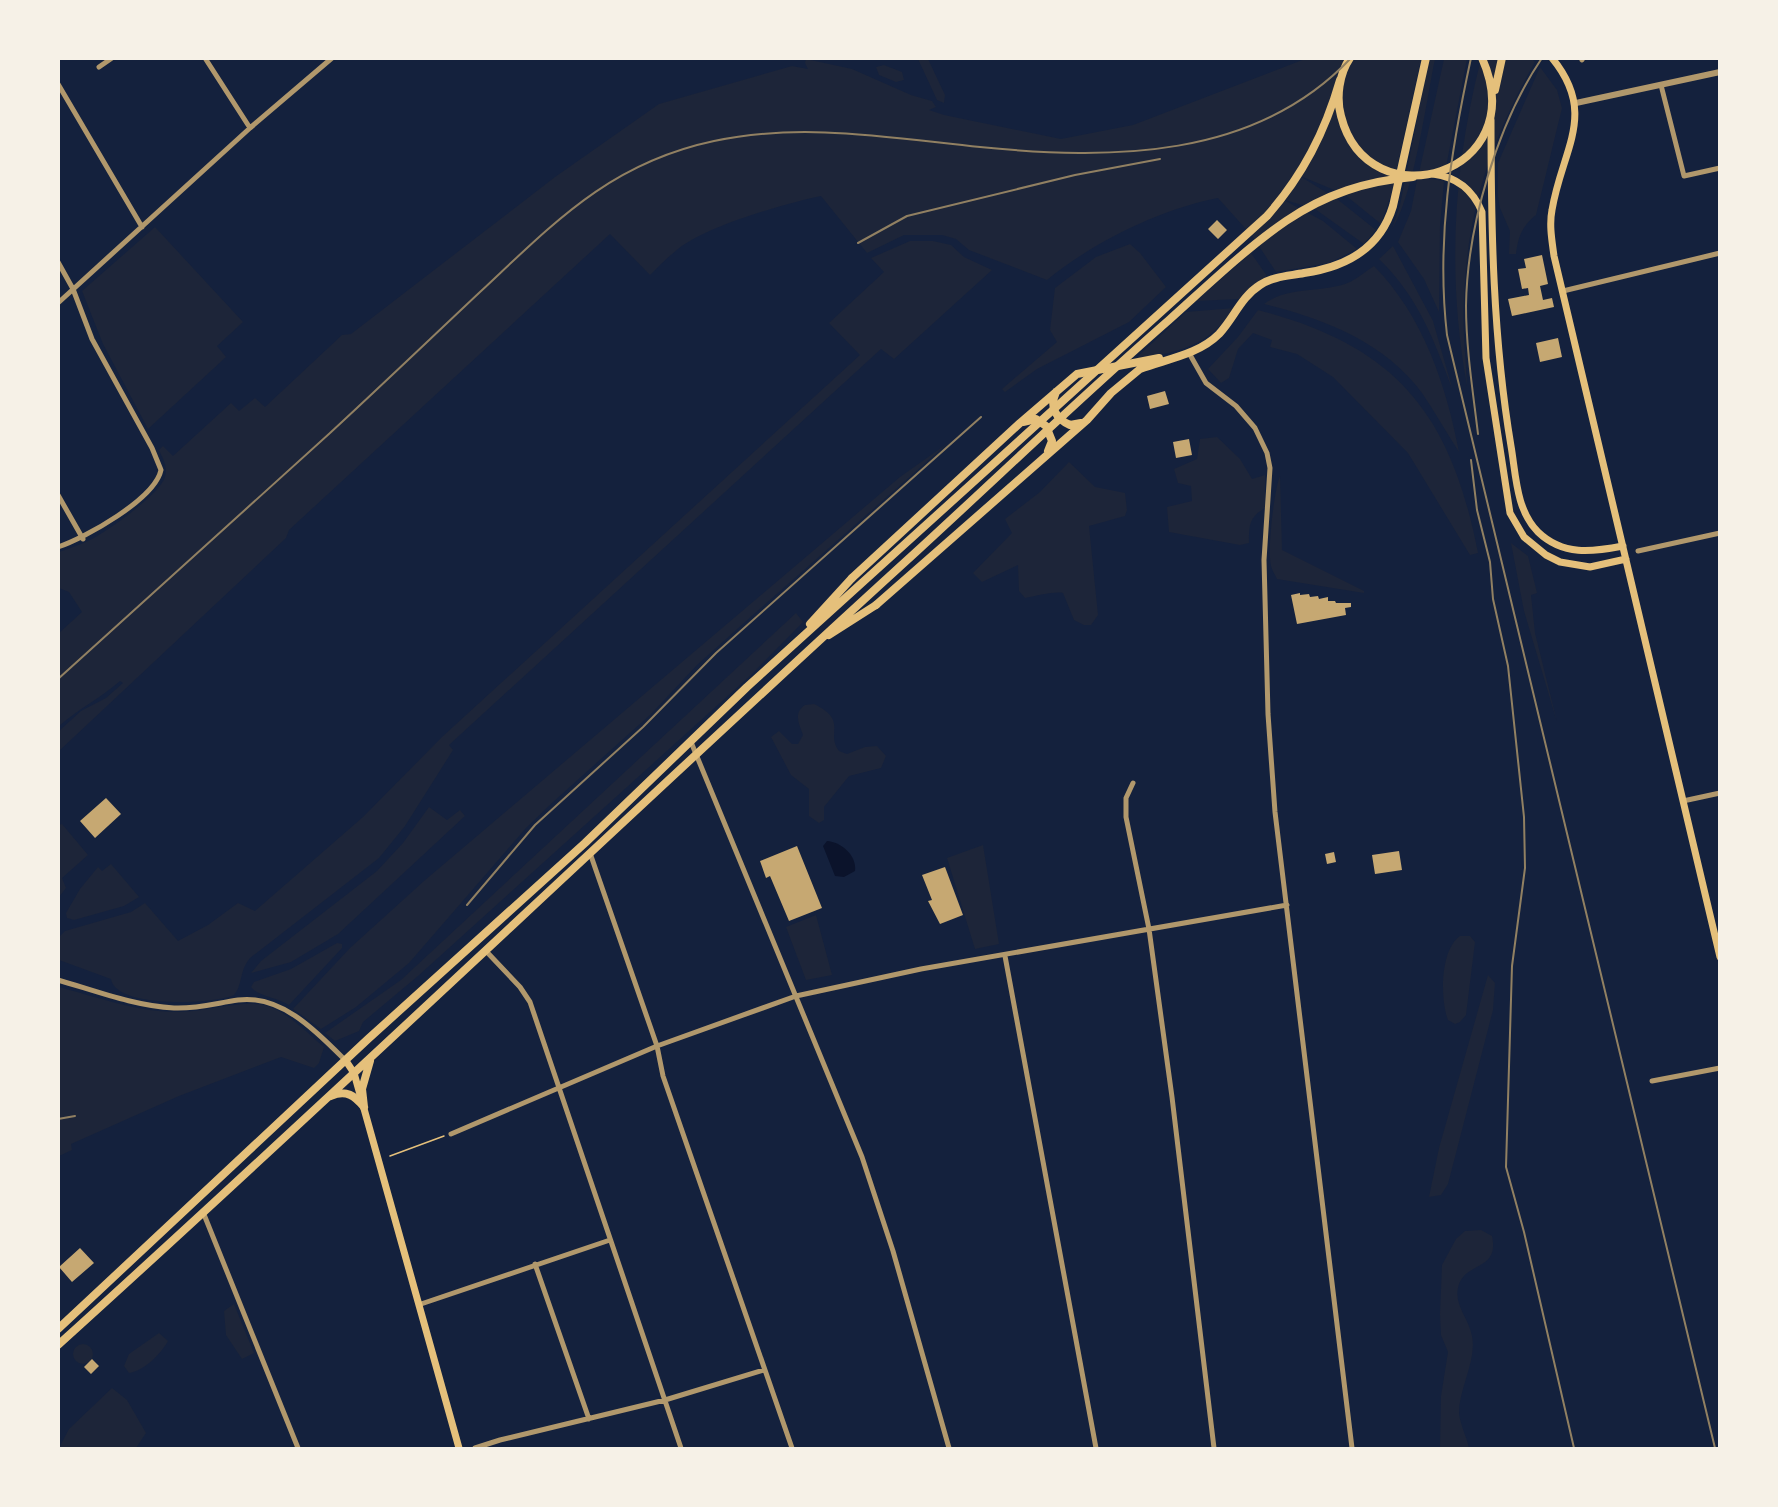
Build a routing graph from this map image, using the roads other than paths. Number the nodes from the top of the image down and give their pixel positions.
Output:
1 (112, 58) edge
2 (205, 58) edge
3 (332, 58) edge
4 (1426, 58) edge
5 (1482, 58) edge
6 (1502, 58) edge
7 (1552, 58) edge
8 (1348, 60) edge
9 (99, 67) dead end
10 (1719, 72) edge
11 (1340, 80) junction
12 (58, 84) edge
13 (1661, 85) junction
14 (1494, 99) junction
15 (1576, 103) junction
16 (1491, 120) junction
17 (250, 128) junction
18 (1719, 168) edge
19 (1433, 174) junction
20 (1413, 177) junction
21 (142, 227) junction
22 (1719, 253) edge
23 (58, 262) edge
24 (73, 289) junction
25 (1563, 291) junction
26 (58, 303) edge
27 (1189, 353) junction
28 (1057, 389) junction
29 (1087, 420) junction
30 (1020, 423) junction
31 (1046, 454) junction
32 (58, 495) edge
33 (1719, 533) edge
34 (83, 538) junction
35 (1623, 546) junction
36 (58, 547) edge
37 (1638, 551) dead end
38 (1626, 559) junction
39 (816, 643) junction
40 (793, 645) junction
41 (691, 742) junction
42 (696, 754) junction
43 (1133, 783) dead end
44 (1719, 793) edge
45 (1683, 801) junction
46 (590, 853) junction
47 (1287, 905) junction
48 (1149, 929) junction
49 (485, 950) junction
50 (1005, 956) junction
51 (1719, 957) edge
52 (58, 980) edge
53 (796, 996) junction
54 (657, 1046) junction
55 (373, 1055) junction
56 (346, 1061) junction
57 (1719, 1068) edge
58 (354, 1073) junction
59 (1652, 1081) dead end
60 (559, 1086) junction
61 (326, 1100) junction
62 (364, 1107) junction
63 (451, 1134) road end
64 (203, 1212) junction
65 (610, 1240) junction
66 (535, 1264) junction
67 (421, 1304) junction
68 (58, 1329) edge
69 (58, 1345) edge
70 (764, 1370) junction
71 (665, 1400) junction
72 (589, 1419) junction
73 (298, 1449) edge
74 (459, 1449) edge
75 (475, 1449) edge
76 (681, 1449) edge
77 (792, 1449) edge
78 (950, 1449) edge
79 (1096, 1449) edge
80 (1214, 1449) edge
81 (1352, 1449) edge

1 - 9 street
2 - 17 street
3 - 17 street
4 - 27 main road
5 - 14 main road
6 - 14 main road
7 - 15 main road
8 - 11 main road
10 - 13 street
11 - 20 main road
11 - 40 main road
12 - 21 street
13 - 15 street
13 - 18 street
14 - 16 main road
15 - 25 main road
16 - 19 main road
16 - 35 main road
17 - 21 street
19 - 20 main road
19 - 38 main road
20 - 39 main road
21 - 24 street
22 - 25 street
23 - 24 street
24 - 26 street
24 - 34 street
25 - 35 main road
27 - 28 main road
27 - 29 main road
27 - 47 street
28 - 29 main road
28 - 30 main road
29 - 31 main road
30 - 31 main road
30 - 40 main road
31 - 39 main road
32 - 34 street
33 - 37 street
34 - 36 street
35 - 38 main road
38 - 45 main road
39 - 42 main road
40 - 41 main road
41 - 42 street
41 - 56 main road
42 - 46 main road
42 - 53 street
43 - 48 street
44 - 45 street
45 - 51 main road
46 - 49 main road
46 - 54 street
47 - 48 street
47 - 81 street
48 - 50 street
48 - 80 street
49 - 55 main road
49 - 60 street
50 - 53 street
50 - 79 street
52 - 56 street
53 - 54 street
53 - 78 street
54 - 60 street
54 - 70 street
55 - 58 main road
55 - 62 main road
56 - 58 main road
56 - 68 main road
57 - 59 street
58 - 61 main road
58 - 62 main road
60 - 63 street
60 - 65 street
61 - 62 main road
61 - 64 main road
62 - 67 main road
64 - 69 main road
64 - 73 street
65 - 66 street
65 - 71 street
66 - 67 street
66 - 72 street
67 - 74 main road
70 - 71 street
70 - 77 street
71 - 72 street
71 - 76 street
72 - 75 street

